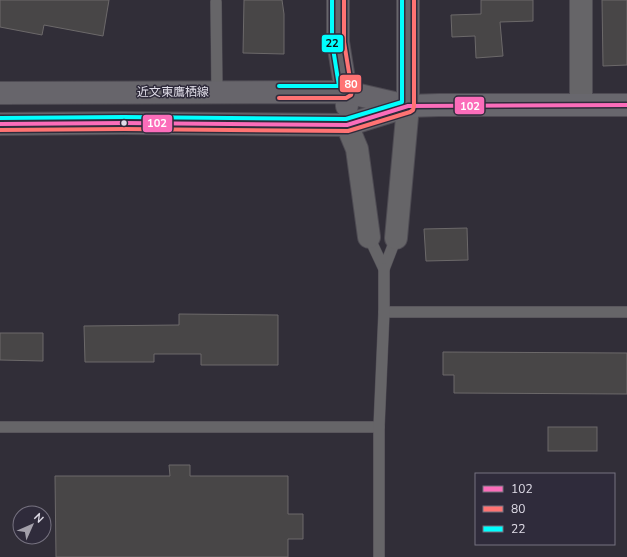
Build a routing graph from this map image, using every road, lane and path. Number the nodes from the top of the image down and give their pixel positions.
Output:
1 (338, 0) edge
2 (408, 0) edge
3 (581, 0) edge
4 (216, 2) dead end
5 (217, 92) junction
6 (346, 92) junction
7 (0, 93) edge
8 (582, 105) junction
9 (627, 105) edge
10 (408, 106) junction
11 (0, 124) edge
12 (347, 125) junction
13 (369, 237) joint
14 (396, 238) joint
15 (384, 269) junction
16 (384, 312) junction
17 (627, 312) edge
18 (0, 427) edge
19 (379, 427) junction
20 (379, 557) edge

1 - 6 main road
2 - 10 main road
3 - 8 street
4 - 5 lane
5 - 6 main road, 近文東鷹栖線
5 - 7 main road, 近文東鷹栖線
6 - 10 main road, 近文東鷹栖線
6 - 12 main road
8 - 9 street, 近文東鷹栖線
8 - 10 street, 近文東鷹栖線
10 - 12 main road, 近文東鷹栖線
10 - 14 street
11 - 12 main road, 近文東鷹栖線
12 - 13 street
13 - 15 lane
14 - 15 lane
15 - 16 lane
16 - 17 lane
16 - 19 lane
18 - 19 lane
19 - 20 lane

